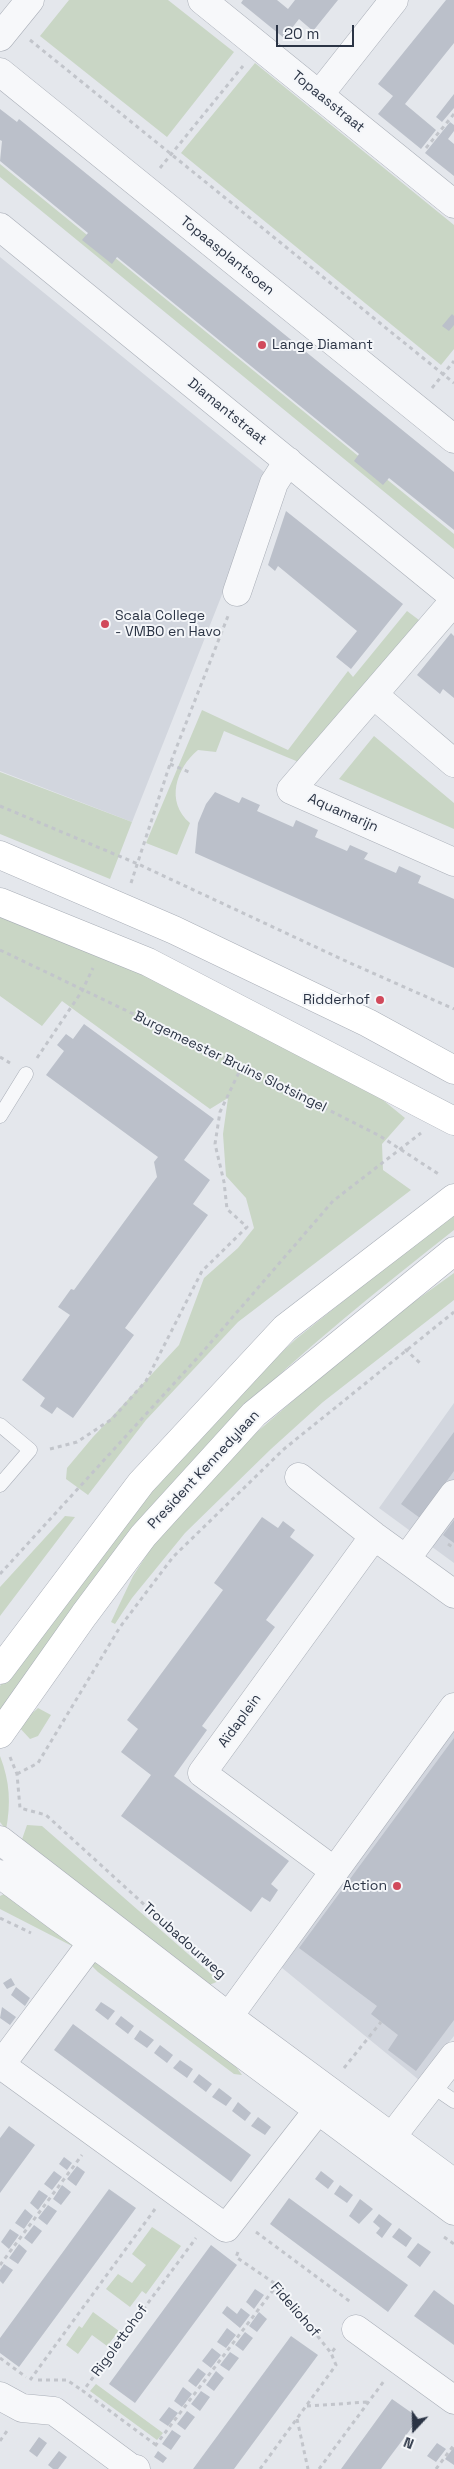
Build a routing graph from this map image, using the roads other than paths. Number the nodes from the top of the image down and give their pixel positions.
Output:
1 (30, 0) edge
2 (202, 0) edge
3 (394, 0) edge
4 (0, 37) edge
5 (0, 72) edge
6 (320, 95) junction
7 (454, 204) edge
8 (0, 227) edge
9 (454, 439) edge
10 (288, 461) junction
11 (237, 592) road end
12 (454, 599) edge
13 (374, 695) junction
14 (454, 763) edge
15 (0, 855) edge
16 (454, 862) edge
17 (0, 902) edge
18 (454, 1070) edge
19 (26, 1074) road end
20 (0, 1116) edge
21 (454, 1121) edge
22 (450, 1189) edge
23 (454, 1251) edge
24 (0, 1425) edge
25 (299, 1477) dead end
26 (0, 1485) edge
27 (454, 1494) edge
28 (374, 1536) junction
29 (406, 1559) junction
30 (454, 1594) edge
31 (0, 1670) edge
32 (454, 1707) edge
33 (5, 1745) edge
34 (0, 1840) edge
35 (333, 1870) junction
36 (0, 1874) edge
37 (99, 1933) junction
38 (229, 2015) junction
39 (454, 2056) edge
40 (0, 2065) edge
41 (443, 2094) edge
42 (318, 2110) junction
43 (385, 2146) junction
44 (454, 2183) edge
45 (454, 2211) edge
46 (362, 2322) road end
47 (0, 2396) edge
48 (454, 2400) edge
49 (144, 2461) edge

1 - 4 street
2 - 6 street, Topaasstraat
3 - 6 street
5 - 9 street, Topaasplantsoen
6 - 7 street, Topaasstraat
8 - 10 street, Diamantstraat
10 - 11 street
10 - 12 street, Diamantstraat
12 - 13 street, Aquamarijn
13 - 14 street
13 - 16 street, Aquamarijn
15 - 18 street
17 - 21 street
19 - 20 lane
22 - 31 street
23 - 33 street, President Kennedylaan
24 - 26 lane
25 - 28 street
27 - 29 street
28 - 29 street
28 - 35 street, Aïdaplein
29 - 30 street
32 - 35 street
34 - 37 street, Troubadourweg
35 - 38 street
36 - 37 street, Troubadourweg
37 - 38 street, Troubadourweg
37 - 40 street
38 - 42 street, Troubadourweg
38 - 43 street, Troubadourweg
39 - 41 street
40 - 42 street
41 - 43 street
42 - 43 street, Troubadourweg
43 - 44 street, Troubadourweg
43 - 45 street, Troubadourweg
46 - 48 street
47 - 49 street

